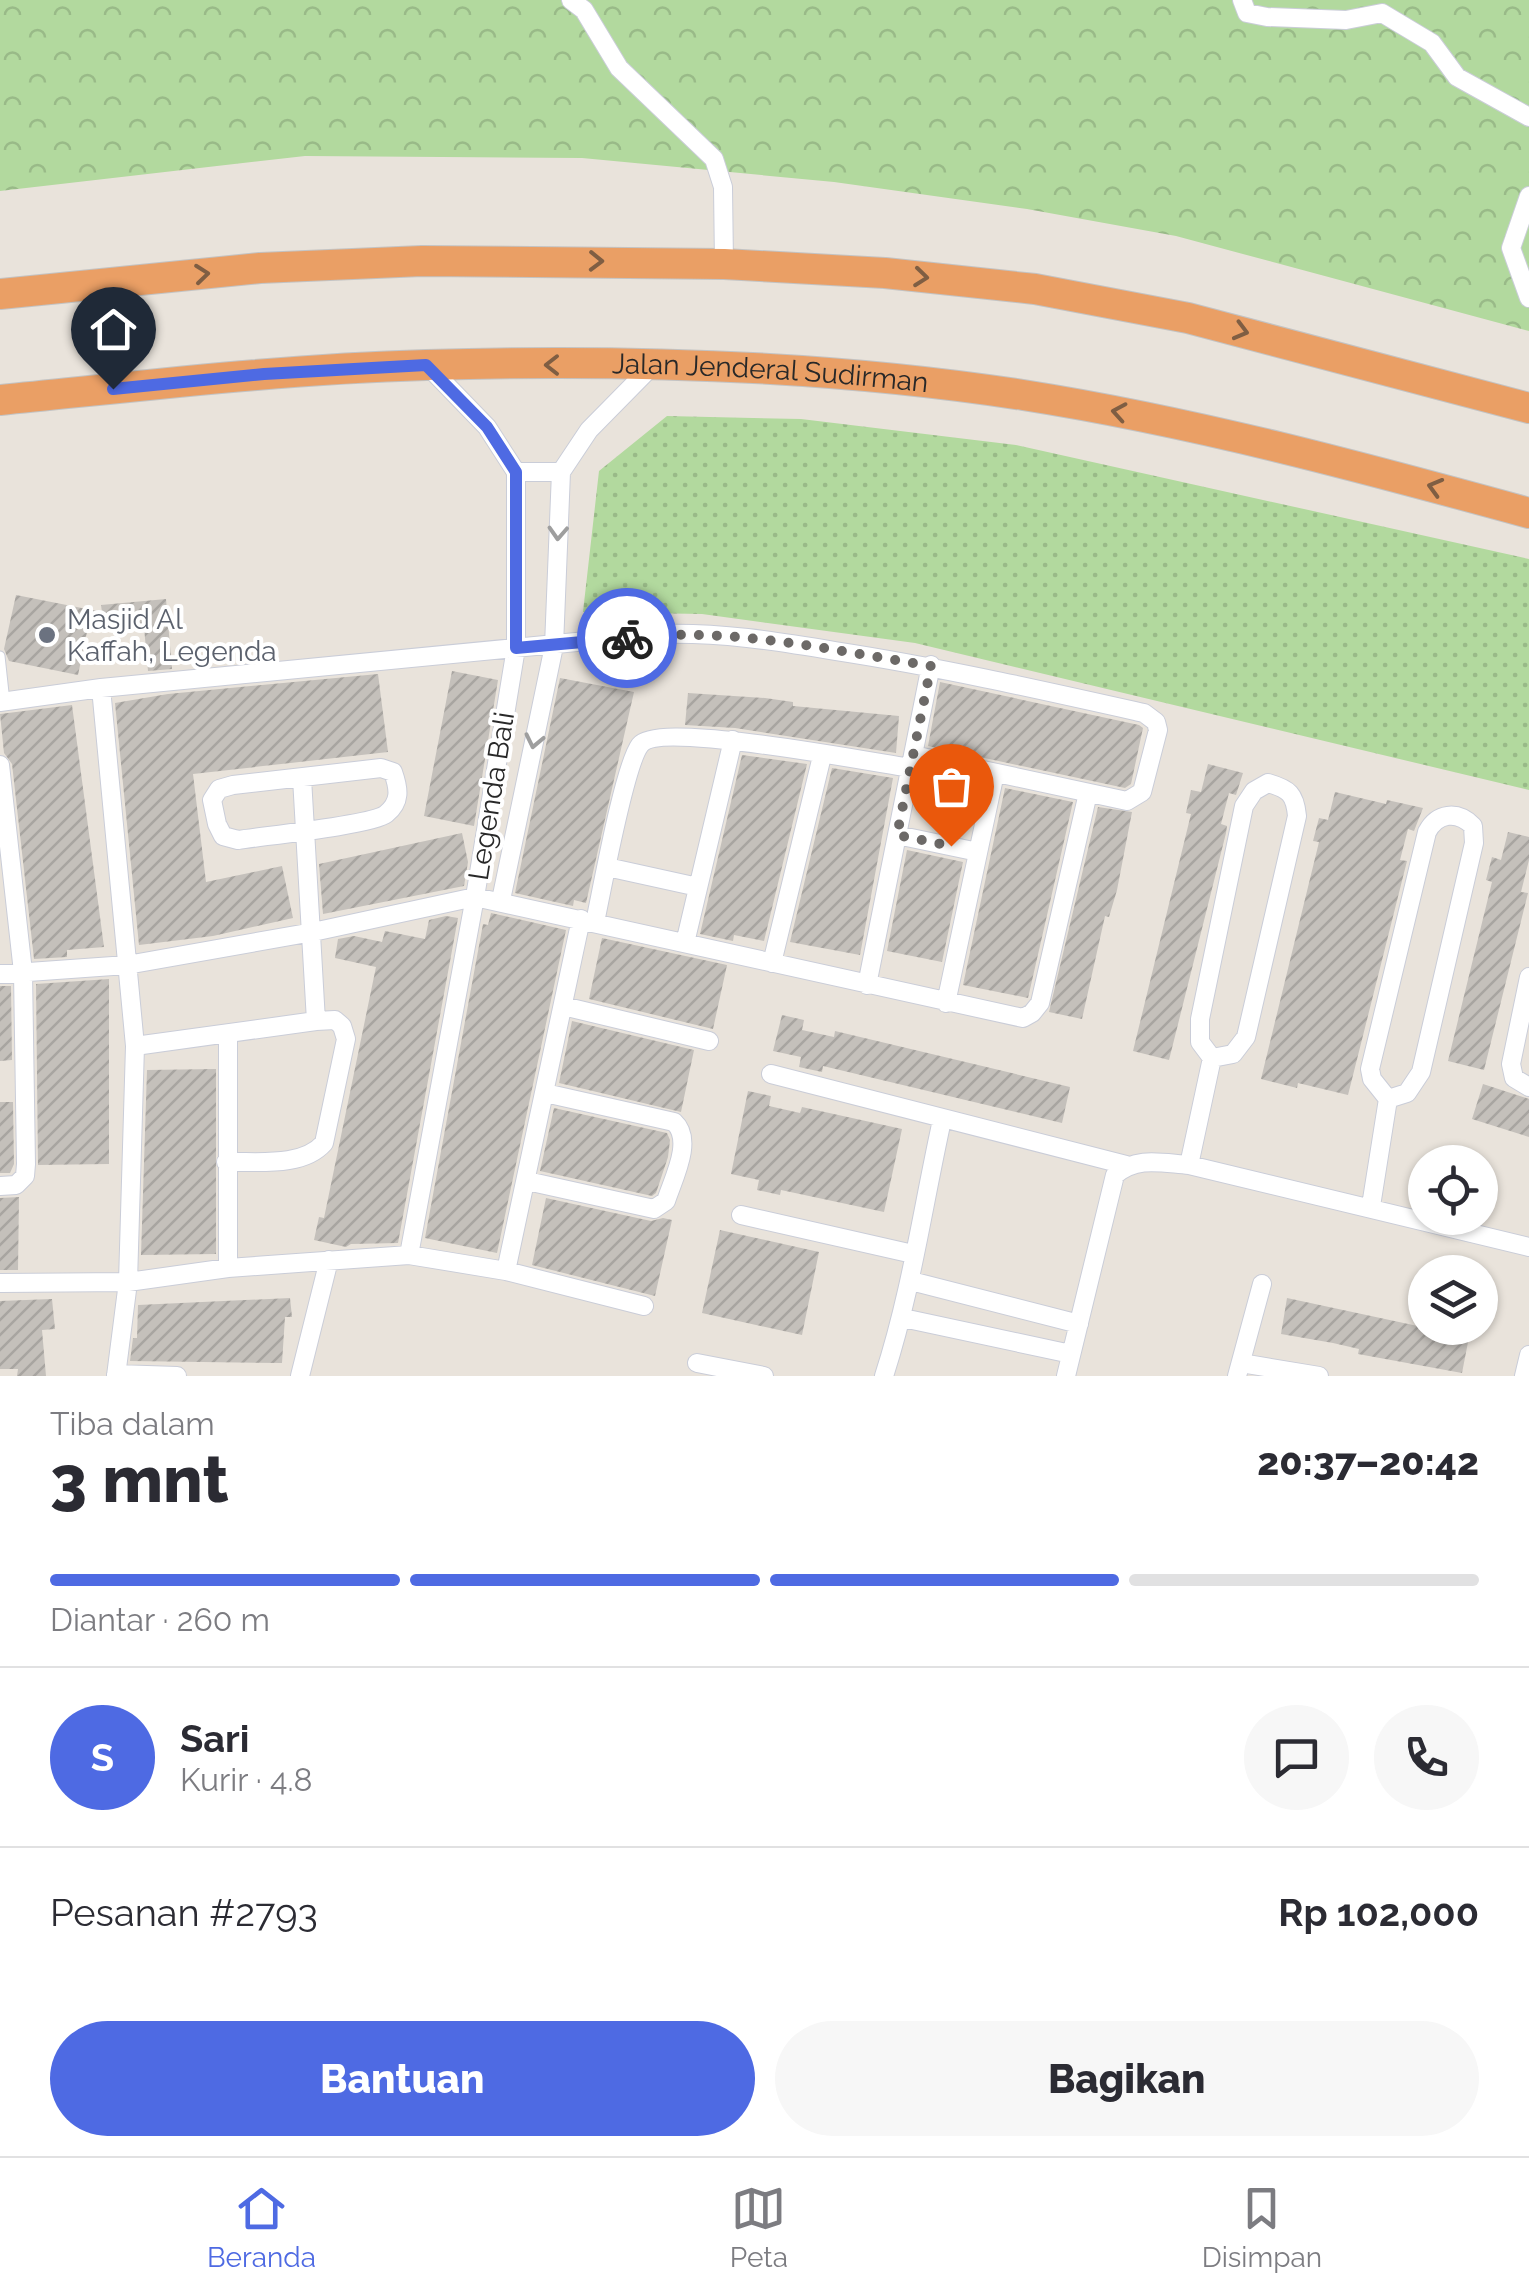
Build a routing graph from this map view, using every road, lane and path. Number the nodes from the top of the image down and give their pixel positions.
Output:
1 (571, 0) edge
2 (1242, 0) edge
3 (1529, 116) edge
4 (1529, 196) edge
5 (724, 264) junction
6 (0, 294) edge
7 (1529, 298) edge
8 (426, 365) junction
9 (653, 365) junction
10 (0, 400) edge
11 (1528, 408) edge
12 (516, 472) junction
13 (561, 472) junction
14 (1529, 489) edge
15 (1487, 502) junction
16 (1529, 514) edge
17 (554, 646) junction
18 (516, 648) junction
19 (0, 656) edge
20 (931, 666) junction
21 (101, 688) junction
22 (2, 702) edge
23 (734, 740) junction
24 (822, 756) junction
25 (912, 762) junction
26 (0, 765) edge
27 (995, 773) junction
28 (302, 778) junction
29 (1088, 793) junction
30 (2, 804) edge
31 (304, 830) junction
32 (897, 835) junction
33 (978, 852) junction
34 (607, 867) junction
35 (698, 887) junction
36 (475, 896) junction
37 (501, 900) junction
38 (588, 920) junction
39 (313, 932) junction
40 (685, 943) junction
41 (772, 963) junction
42 (126, 965) junction
43 (24, 972) junction
44 (0, 974) edge
45 (1529, 977) edge
46 (867, 985) junction
47 (946, 1003) junction
48 (563, 1006) junction
49 (316, 1021) junction
50 (228, 1035) junction
51 (709, 1041) dead end
52 (134, 1046) junction
53 (1212, 1058) junction
54 (771, 1074) dead end
55 (1529, 1086) edge
56 (545, 1093) junction
57 (1388, 1100) junction
58 (942, 1120) junction
59 (226, 1162) junction
60 (1126, 1165) junction
61 (1189, 1166) junction
62 (527, 1182) junction
63 (0, 1186) edge
64 (1371, 1206) junction
65 (741, 1215) dead end
66 (1529, 1247) edge
67 (410, 1254) junction
68 (912, 1254) junction
69 (329, 1260) junction
70 (228, 1268) junction
71 (506, 1271) junction
72 (911, 1281) junction
73 (128, 1282) junction
74 (0, 1283) edge
75 (1262, 1284) dead end
76 (644, 1306) dead end
77 (903, 1318) junction
78 (1079, 1324) junction
79 (1071, 1354) junction
80 (1529, 1355) edge
81 (696, 1363) dead end
82 (1239, 1370) edge
83 (116, 1375) edge
84 (177, 1376) edge
85 (300, 1376) edge
86 (764, 1376) edge
87 (884, 1376) edge
88 (1066, 1376) edge
89 (1319, 1376) edge
90 (1524, 1376) edge

1 - 5 street
2 - 3 street
4 - 7 street
6 -> 5 highway
5 -> 11 highway
9 -> 8 highway, Jalan Jenderal Sudirman
8 - 10 highway, Jalan Jenderal Sudirman
8 - 12 street
9 - 13 street
15 -> 9 highway, Jalan Jenderal Sudirman
12 - 13 street
12 - 18 street, Legenda Bali
13 -> 17 street, Legenda Bali
14 - 15 highway
15 - 16 highway, Jalan Jenderal Sudirman
17 - 18 street
17 - 20 street
17 -> 37 street, Legenda Bali
18 - 21 street
18 - 36 street, Legenda Bali
19 - 22 lane
20 - 25 street
20 - 29 street
21 - 22 street
21 - 42 street
23 - 24 street
23 - 34 street
23 - 35 street
24 - 25 street
24 - 41 street
25 - 27 street
25 - 32 street
26 - 30 street
27 - 29 street
27 - 33 street
28 - 31 street
28 - 31 street
28 - 31 street
29 - 47 street
30 - 43 street
31 - 39 street
32 - 33 street
32 - 46 street
33 - 47 street
34 - 35 street
34 - 38 street
35 - 40 street
36 - 37 street
36 - 39 street
36 - 67 street, Legenda Bali
37 - 38 street
38 - 40 street
38 - 48 street
39 - 42 street
39 - 49 street
40 - 41 street
41 - 46 street
42 - 43 street
42 - 52 street
43 - 44 street
43 - 63 street
45 - 55 street
46 - 47 street
48 - 51 street
48 - 56 street
49 - 50 street
49 - 59 street
50 - 52 street
50 - 59 street
52 - 73 street
53 - 53 street
53 - 61 street
54 - 58 street
56 - 62 street
56 - 62 street
57 - 57 street
57 - 64 street
58 - 60 street
58 - 68 street
59 - 70 street
60 - 61 street
60 - 78 street
61 - 64 street
62 - 71 street
64 - 66 street
65 - 68 street
67 - 69 street
67 - 71 street
68 - 72 street
69 - 70 street
69 - 85 street
70 - 73 street
71 - 76 street
72 - 77 street
72 - 78 street
73 - 74 street
73 - 83 street
75 - 82 street
77 - 79 street
77 - 87 street
78 - 79 street
79 - 88 street
80 - 90 street
81 - 86 street
82 - 89 street
83 - 84 street

